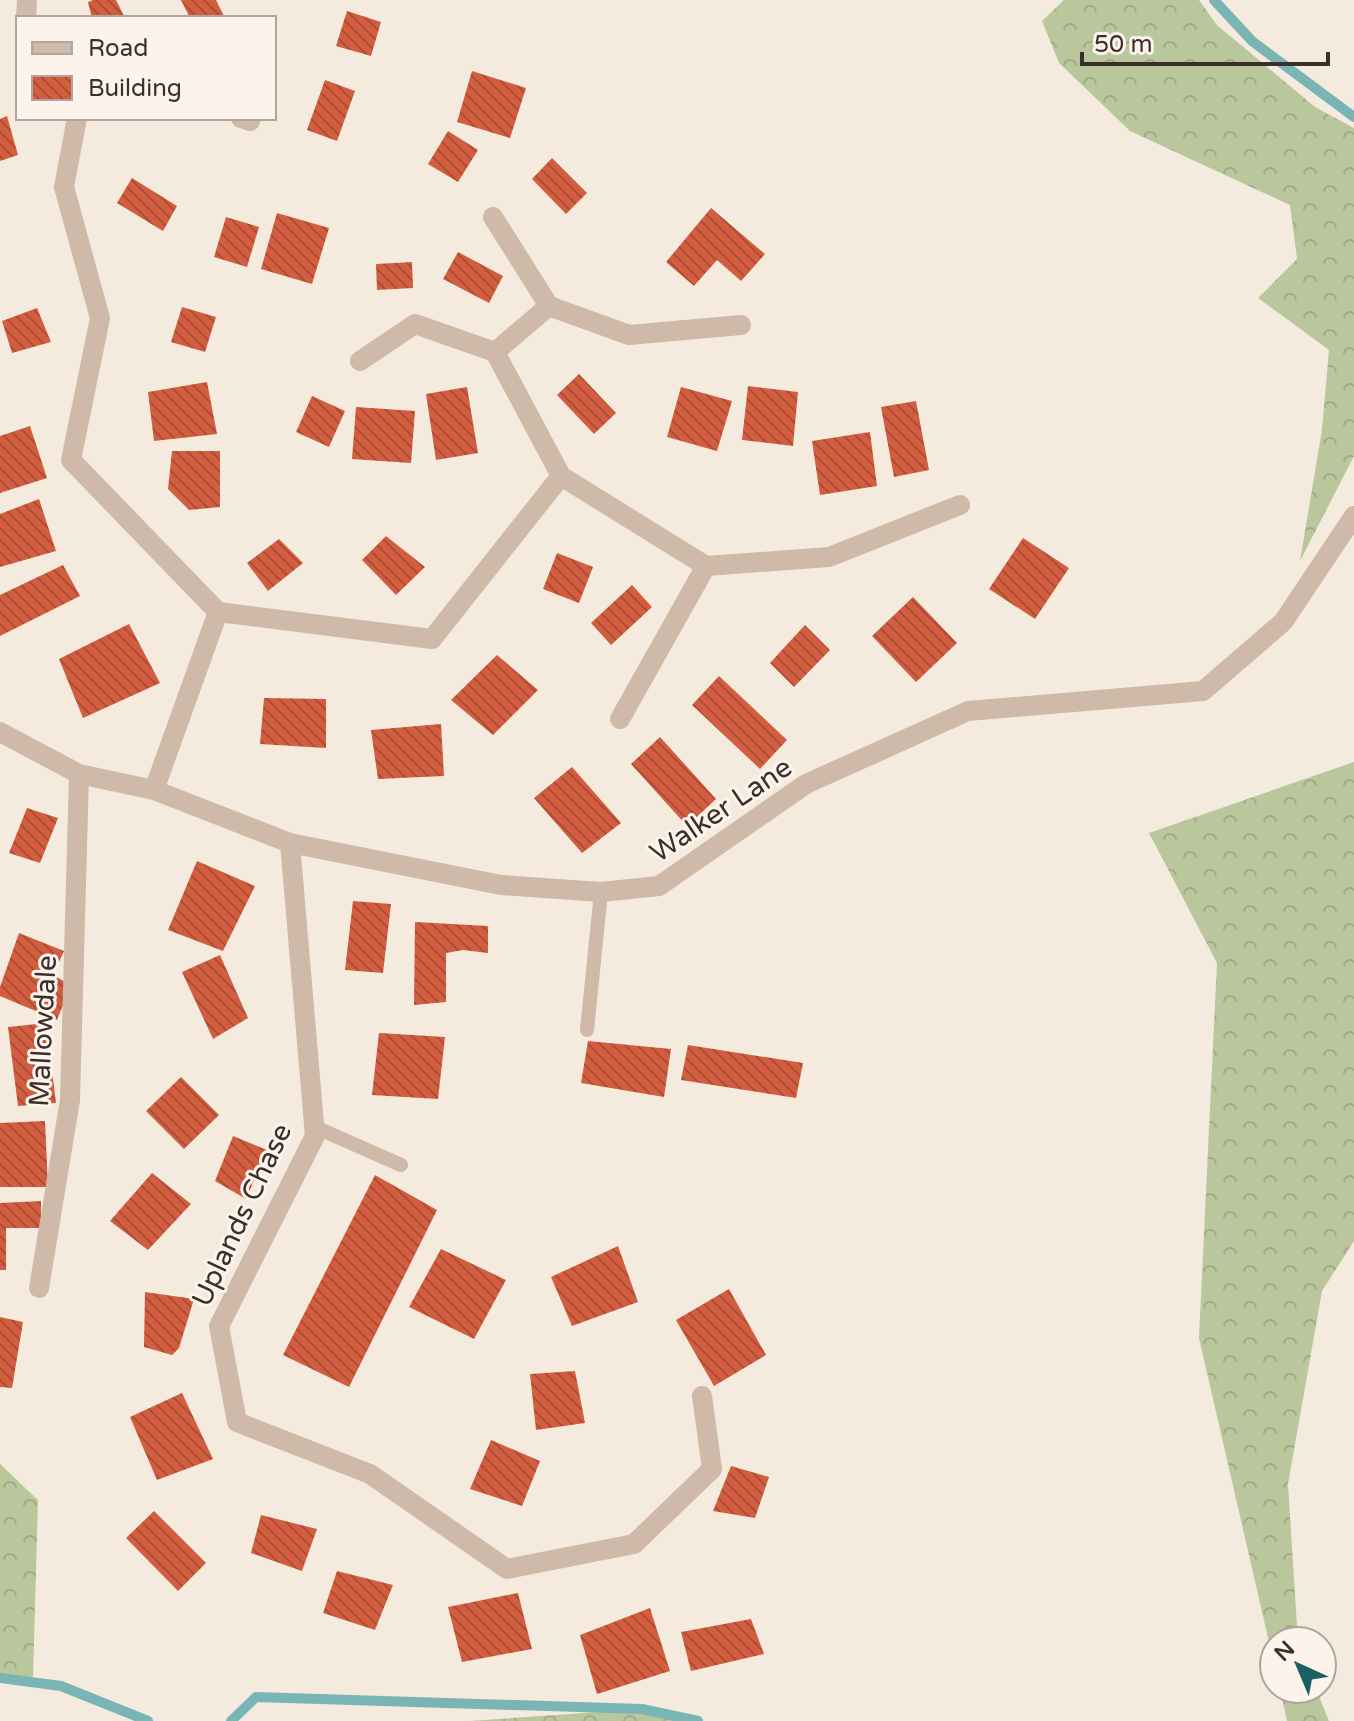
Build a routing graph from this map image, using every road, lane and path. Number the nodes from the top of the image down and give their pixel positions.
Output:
1 (77, 120) edge
2 (493, 217) dead end
3 (549, 306) junction
4 (741, 325) dead end
5 (495, 352) junction
6 (360, 361) dead end
7 (561, 476) junction
8 (960, 505) dead end
9 (1354, 516) edge
10 (706, 566) junction
11 (218, 612) junction
12 (620, 719) dead end
13 (0, 732) edge
14 (79, 774) junction
15 (154, 790) junction
16 (290, 843) junction
17 (601, 892) junction
18 (587, 1030) dead end
19 (315, 1127) junction
20 (401, 1165) dead end
21 (39, 1288) dead end
22 (702, 1396) dead end

1 - 11 street
2 - 3 street
3 - 4 street
3 - 5 street
5 - 6 street
5 - 7 street
7 - 10 street
7 - 11 street
8 - 10 street
9 - 17 street, Walker Lane
10 - 12 street
11 - 15 street
13 - 14 street, Walker Lane
14 - 15 street, Walker Lane
14 - 21 street, Mallowdale
15 - 16 street, Walker Lane
16 - 17 street, Walker Lane
16 - 19 street, Uplands Chase
17 - 18 lane
19 - 20 lane
19 - 22 street, Uplands Chase

